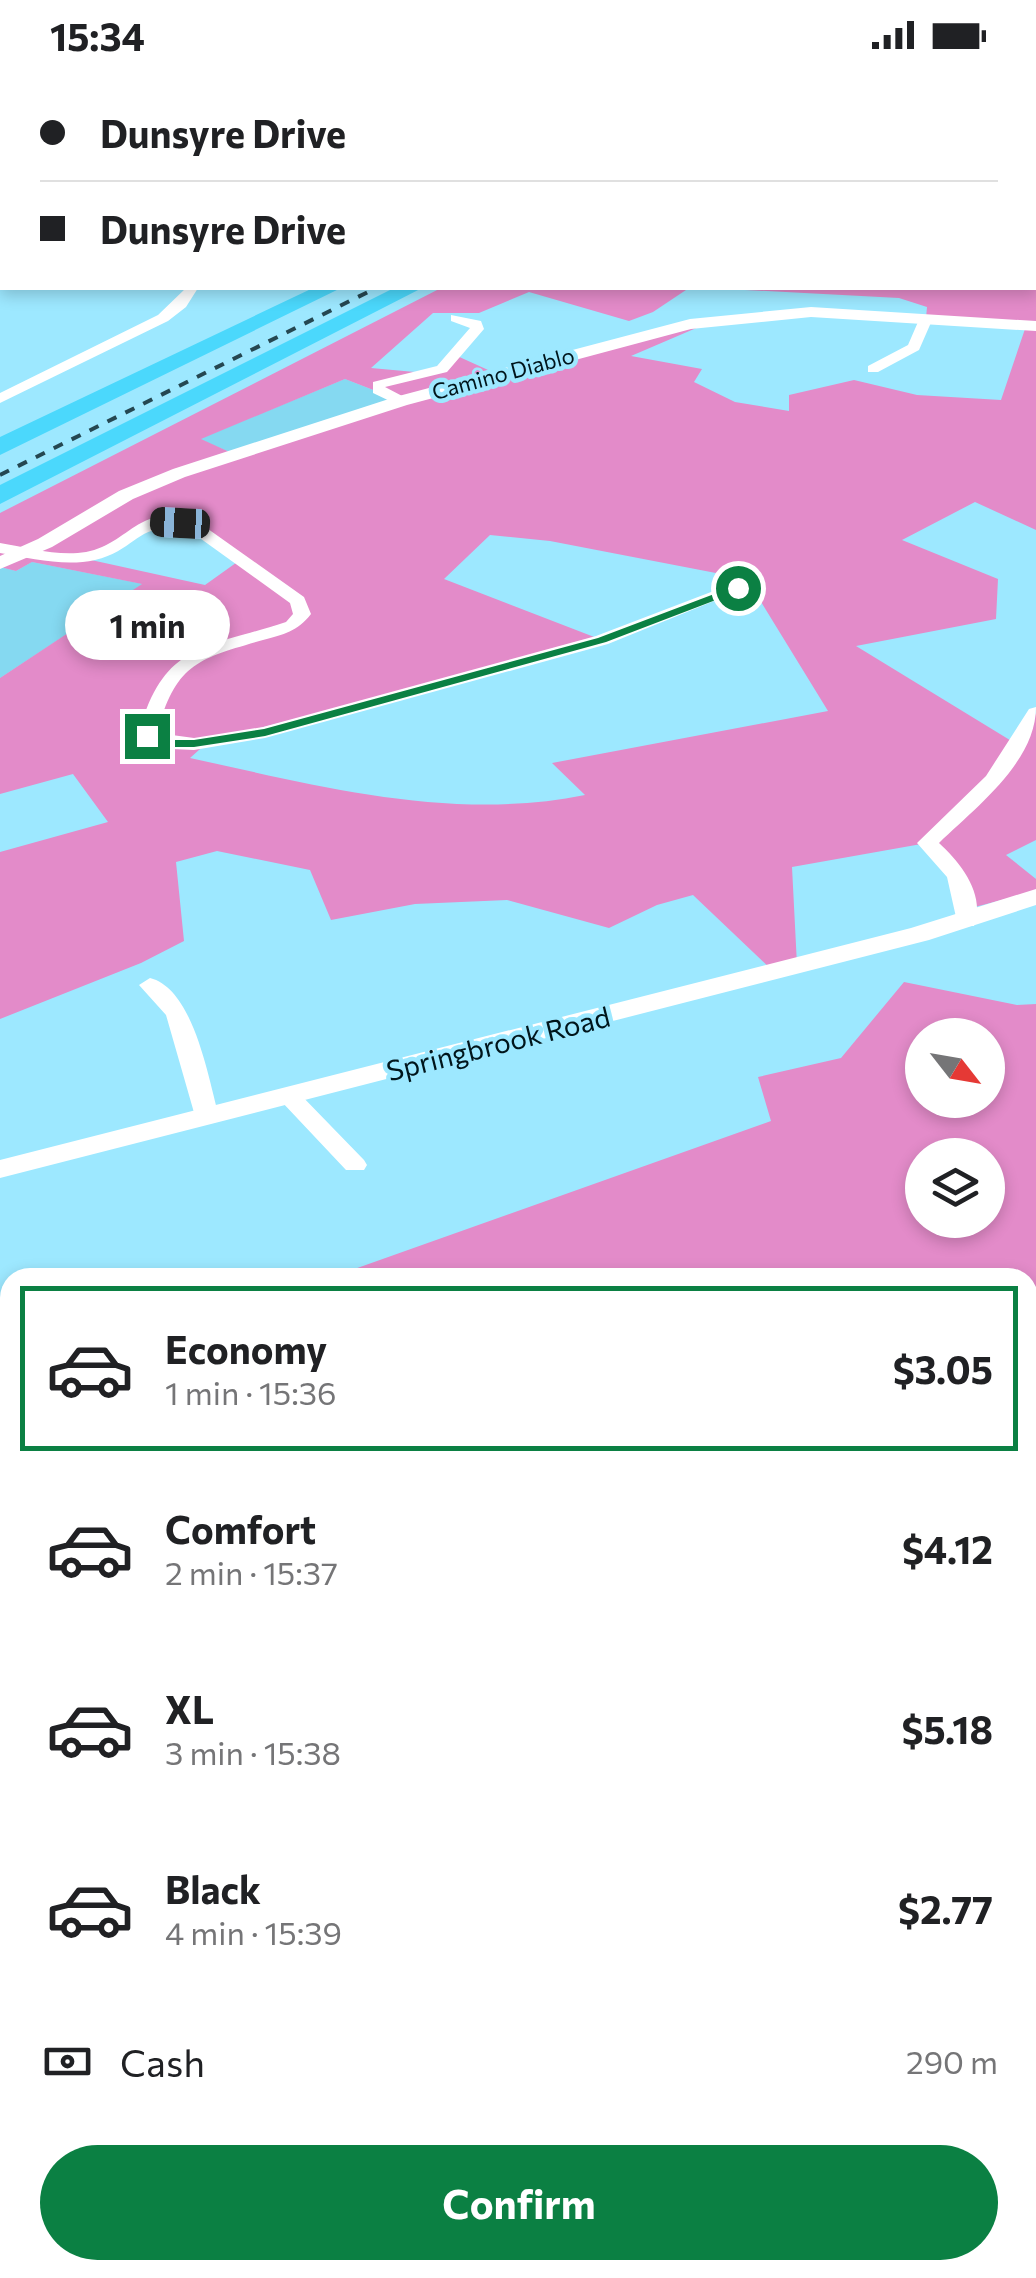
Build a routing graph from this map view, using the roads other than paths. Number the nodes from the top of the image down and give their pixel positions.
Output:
1 (191, 290) edge
2 (326, 290) edge
3 (407, 290) edge
4 (456, 318) dead end
5 (926, 318) junction
6 (1036, 326) edge
7 (873, 369) dead end
8 (0, 400) edge
9 (400, 401) junction
10 (0, 448) edge
11 (0, 496) edge
12 (0, 548) edge
13 (28, 551) junction
14 (0, 562) edge
15 (738, 588) dead end
16 (1036, 713) edge
17 (1036, 897) edge
18 (1036, 905) edge
19 (994, 912) junction
20 (966, 920) junction
21 (150, 985) dead end
22 (289, 1096) junction
23 (207, 1116) junction
24 (355, 1165) dead end
25 (0, 1169) edge

1 - 8 street
2 - 10 highway
3 - 11 highway
4 - 9 street
5 - 6 street, Camino Diablo
5 - 7 street
5 - 9 street, Camino Diablo
9 - 13 street, Camino Diablo
12 - 13 street
13 - 14 street, Camino Diablo
13 - 15 street
16 - 20 street
17 - 19 street, Springbrook Road
18 - 19 street, Springbrook Road
19 - 20 street, Springbrook Road
20 - 22 street, Springbrook Road
21 - 23 street
22 - 23 street, Springbrook Road
22 - 24 street
23 - 25 street, Springbrook Road

